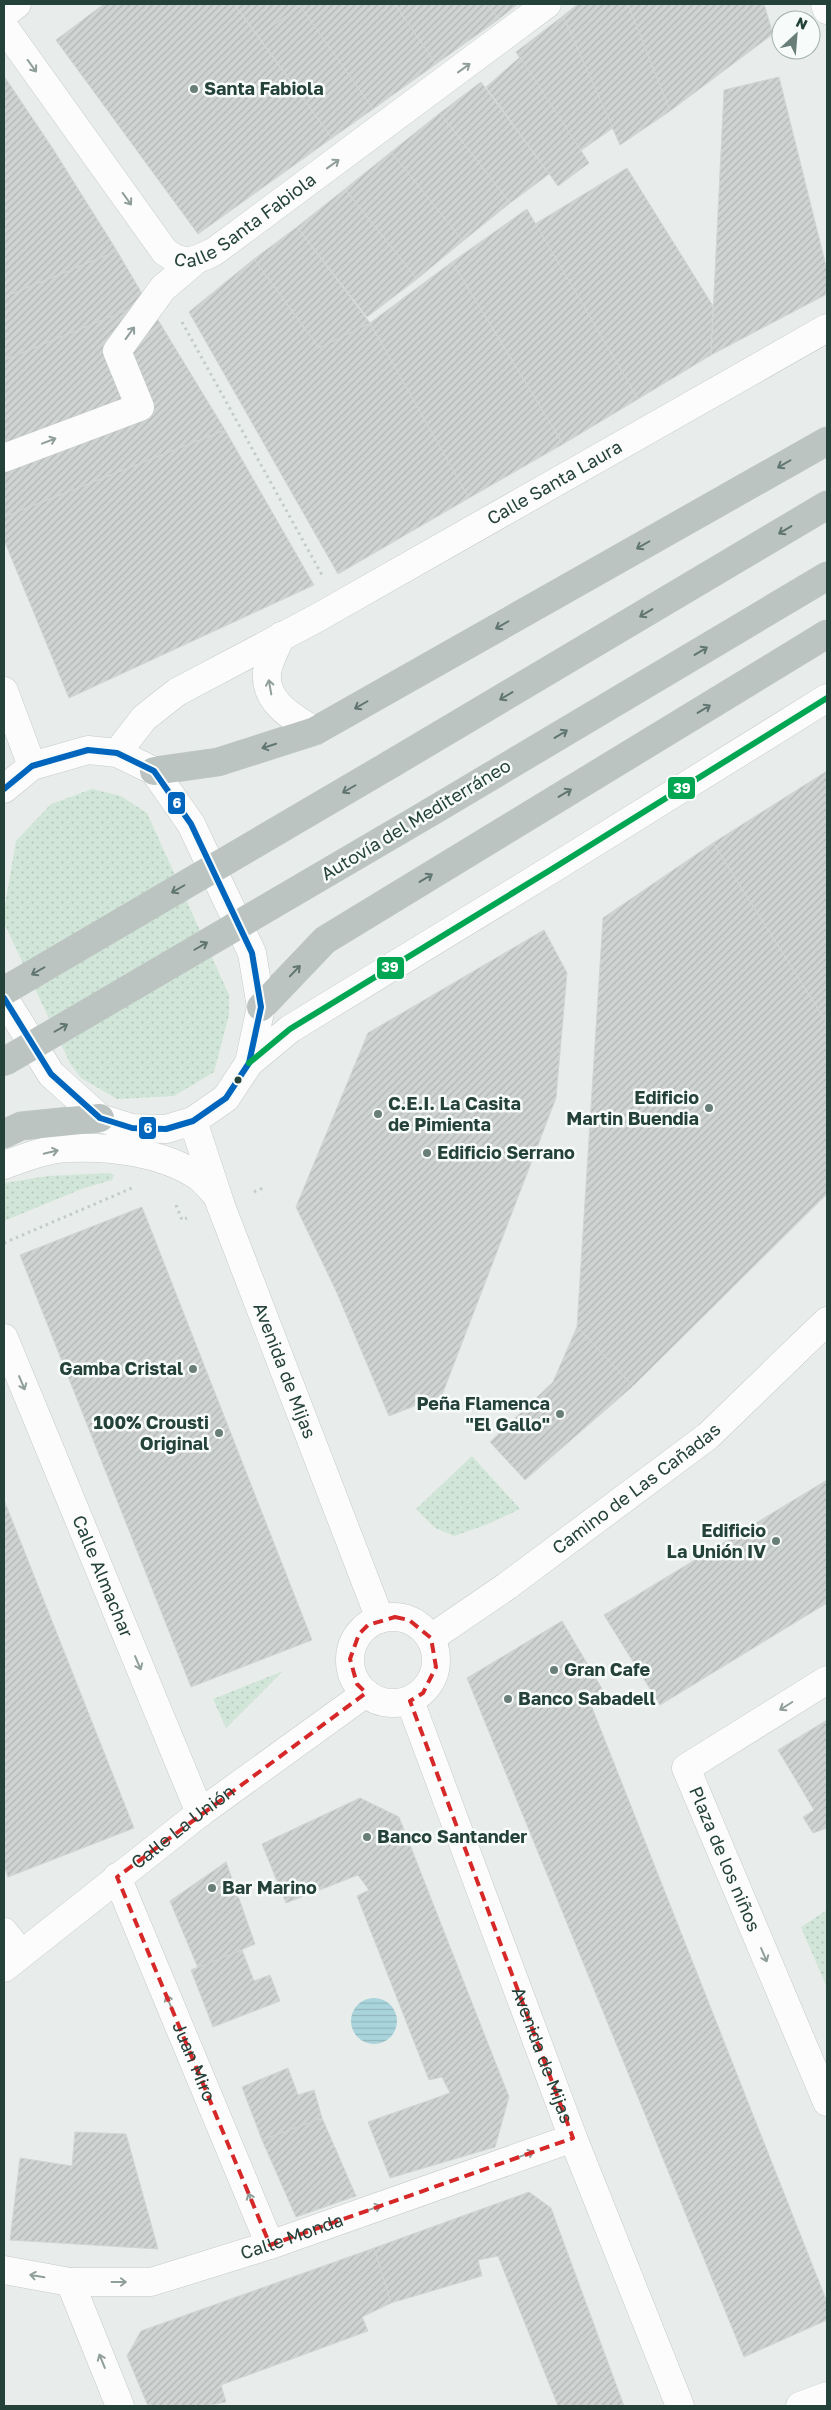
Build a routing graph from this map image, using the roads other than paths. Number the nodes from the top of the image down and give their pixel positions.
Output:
1 (17, 4) edge
2 (547, 4) edge
3 (826, 4) edge
4 (827, 10) edge
5 (4, 14) edge
6 (4, 27) edge
7 (195, 261) junction
8 (827, 328) edge
9 (827, 441) edge
10 (4, 458) edge
11 (827, 505) edge
12 (827, 576) edge
13 (827, 634) edge
14 (281, 636) junction
15 (4, 691) edge
16 (827, 698) edge
17 (315, 731) junction
18 (117, 753) junction
19 (32, 766) junction
20 (154, 771) junction
21 (4, 789) edge
22 (4, 991) edge
23 (4, 998) edge
24 (261, 1007) junction
25 (4, 1062) edge
26 (249, 1063) junction
27 (100, 1118) junction
28 (193, 1121) junction
29 (4, 1134) edge
30 (4, 1165) edge
31 (220, 1202) junction
32 (827, 1321) edge
33 (4, 1338) edge
34 (380, 1619) junction
35 (431, 1638) junction
36 (827, 1680) edge
37 (366, 1694) junction
38 (410, 1700) junction
39 (200, 1813) junction
40 (118, 1877) junction
41 (4, 1932) edge
42 (12, 1960) edge
43 (827, 2102) edge
44 (573, 2138) junction
45 (270, 2246) junction
46 (4, 2270) edge
47 (70, 2282) junction
48 (827, 2396) edge
49 (120, 2406) edge
50 (680, 2406) edge
51 (800, 2406) edge

1 - 5 street
7 -> 2 street, Calle Santa Fabiola
3 - 4 street
6 -> 7 street, Calle Santa Fabiola
10 -> 7 street
8 - 14 street, Calle Santa Laura
9 -> 17 highway
11 -> 22 highway, bridge
25 -> 12 highway, Autovía del Mediterráneo, bridge
24 -> 13 highway
17 -> 14 street
14 - 18 street, Calle Santa Laura
15 - 19 street
16 - 26 street
17 -> 20 highway
18 - 19 street
18 - 20 street
19 - 21 street
20 - 24 street
23 - 27 street
24 - 26 street
26 - 28 street
27 - 28 street
27 - 29 highway
28 - 31 street, Avenida de Mijas
30 -> 31 street
31 - 34 street, Avenida de Mijas
32 - 35 street, Camino de Las Cañadas
33 -> 39 street, Calle Almachar
34 - 35 street
34 - 37 street
35 - 38 street
36 -> 43 street, Plaza de los niños
37 - 38 street
37 - 39 street, Calle La Unión
38 - 44 street, Avenida de Mijas
39 - 40 street, Calle La Unión
40 - 42 street, Calle La Unión
45 -> 40 street, Juan Miro
41 - 42 street
45 -> 44 street, Calle Monda
44 - 50 street, Avenida de Mijas
47 -> 45 street, Calle Monda
47 -> 46 street, Calle Monda
49 -> 47 street
48 - 51 street

